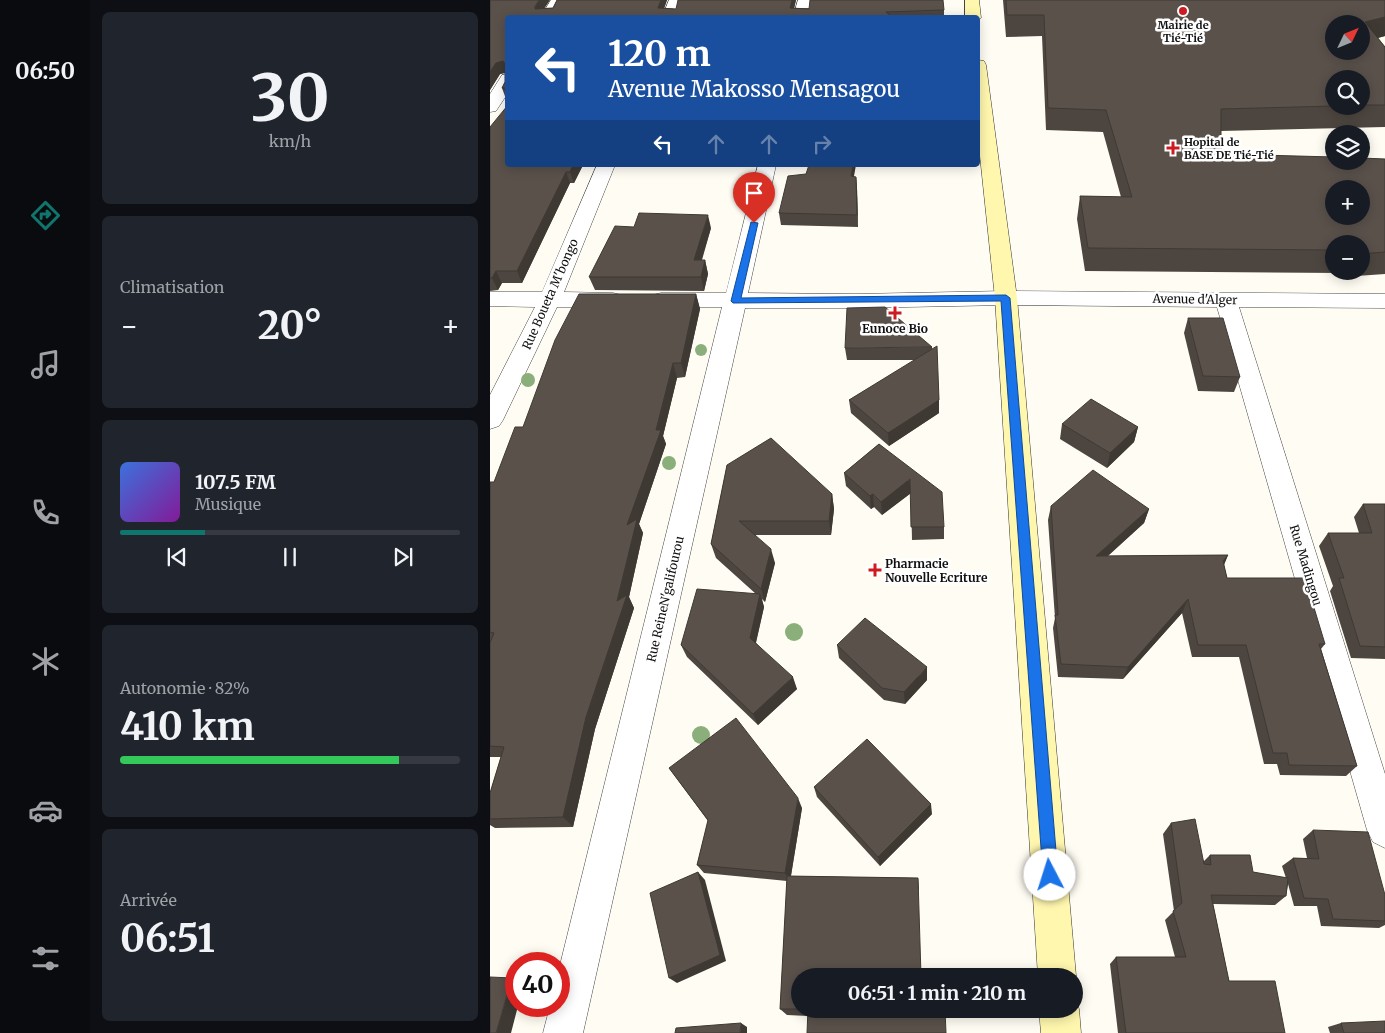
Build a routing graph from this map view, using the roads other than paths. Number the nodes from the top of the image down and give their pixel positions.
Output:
1 (558, 0) edge
2 (676, 0) edge
3 (805, 0) edge
4 (972, 0) edge
5 (549, 15) edge
6 (670, 15) edge
7 (802, 15) edge
8 (973, 15) edge
9 (980, 81) edge
10 (505, 84) edge
11 (490, 107) edge
12 (605, 167) edge
13 (767, 167) edge
14 (1006, 298) junction
15 (490, 299) edge
16 (550, 299) junction
17 (1226, 300) junction
18 (736, 301) junction
19 (1385, 301) edge
20 (490, 420) edge
21 (1385, 830) edge
22 (1056, 968) edge
23 (1060, 1018) edge
24 (563, 1033) edge
25 (1061, 1033) edge

1 - 5 street
2 - 6 street
3 - 7 street
4 - 8 street
9 - 14 street
10 - 11 street
12 - 16 street, Rue Boueta M'bongo
13 - 18 street, Rue ReineN'galifourou
14 - 17 street, Avenue d'Alger
14 - 18 street, Avenue d'Alger
14 - 22 street
15 - 16 street, Avenue d'Alger
16 - 18 street, Avenue d'Alger
16 - 20 street, Rue Boueta M'bongo
17 - 19 street, Avenue d'Alger
17 - 21 street, Rue Madingou
18 - 24 street, Rue ReineN'galifourou
23 - 25 street

